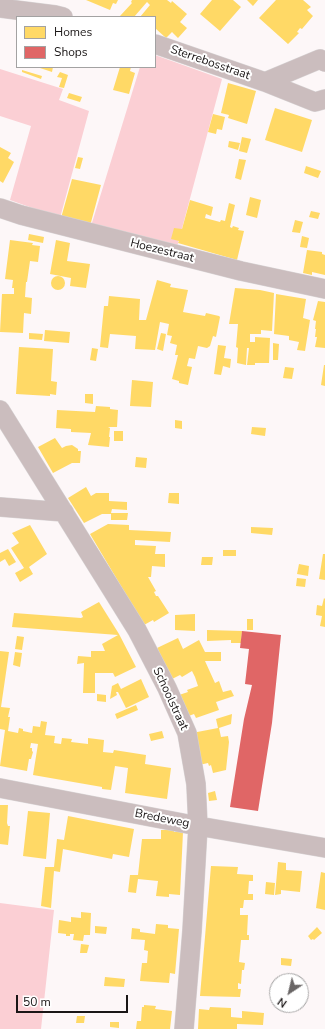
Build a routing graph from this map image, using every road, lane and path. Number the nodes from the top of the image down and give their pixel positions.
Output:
1 (62, 0) edge
2 (0, 8) edge
3 (59, 16) edge
4 (63, 16) edge
5 (156, 44) edge
6 (325, 62) edge
7 (265, 82) junction
8 (325, 100) edge
9 (0, 208) edge
10 (325, 289) edge
11 (0, 410) edge
12 (0, 506) edge
13 (64, 512) junction
14 (0, 788) edge
15 (198, 826) junction
16 (325, 848) edge
17 (184, 1029) edge

1 - 4 street
2 - 3 street
5 - 7 street, Sterrebosstraat
6 - 7 street, Sterrebosstraat
7 - 8 street, Sterrebosstraat
9 - 10 street, Hoezestraat
11 - 13 street, Schoolstraat
12 - 13 street
13 - 15 street, Schoolstraat
14 - 15 street, Bredeweg
15 - 16 street, Bredeweg
15 - 17 street, Schoolstraat

